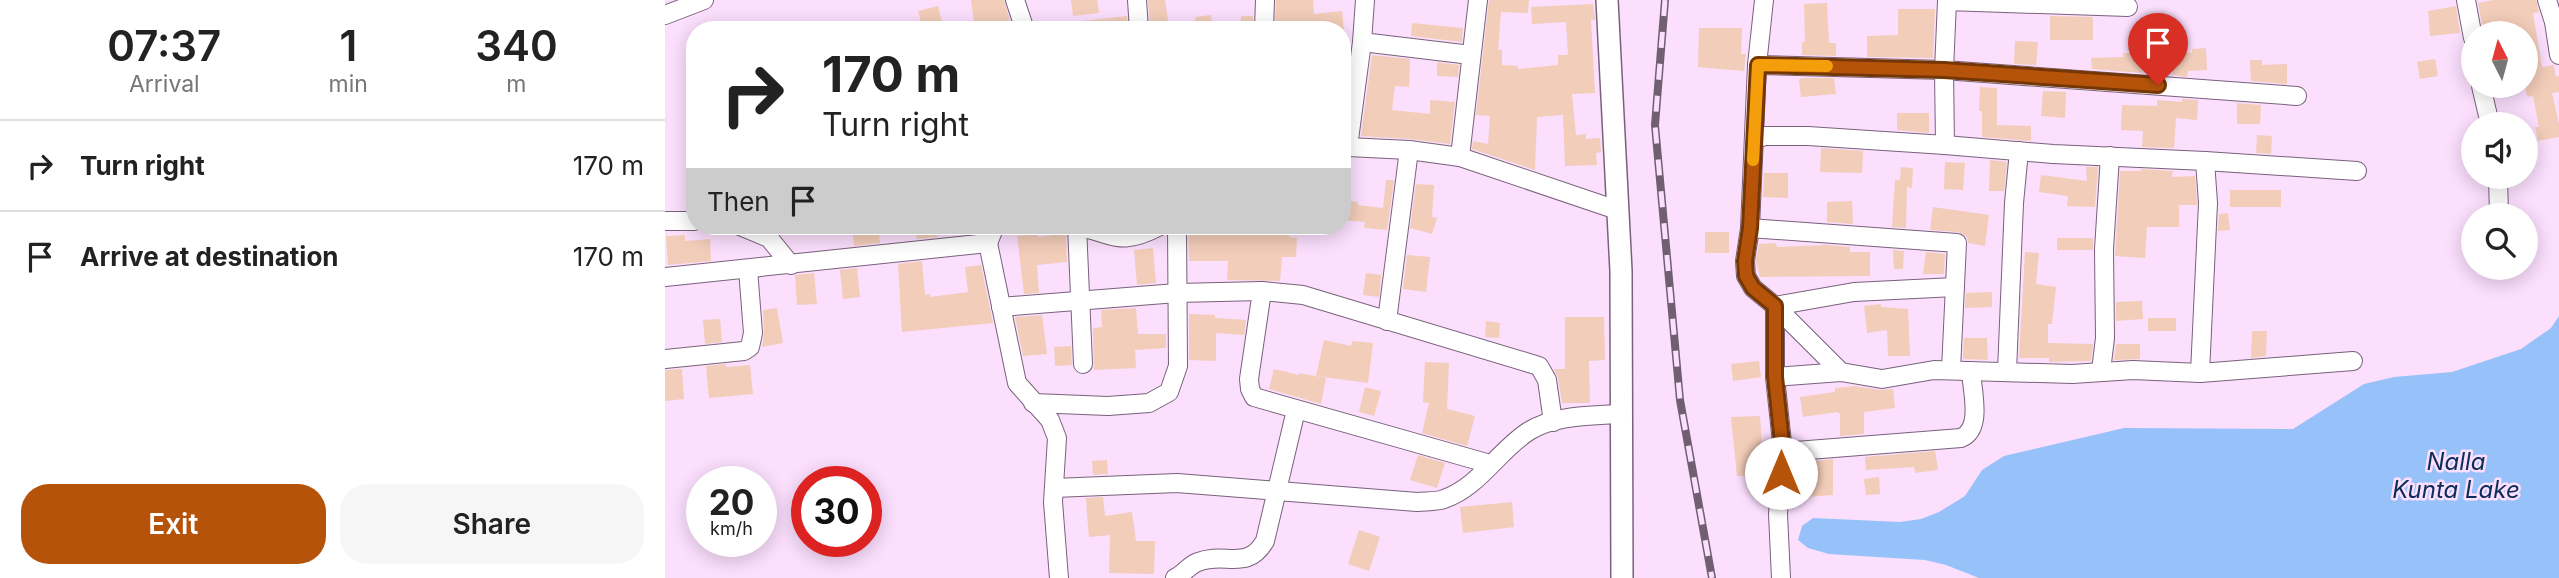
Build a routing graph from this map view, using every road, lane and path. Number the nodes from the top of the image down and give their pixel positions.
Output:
1 (704, 0) edge
2 (1015, 0) edge
3 (1137, 0) edge
4 (1265, 0) edge
5 (1365, 0) edge
6 (1478, 0) edge
7 (1607, 0) edge
8 (1764, 0) edge
9 (1938, 0) edge
10 (1947, 0) edge
11 (2466, 0) edge
12 (2547, 0) edge
13 (2127, 7) dead end
14 (665, 15) edge
15 (1022, 21) edge
16 (1138, 21) edge
17 (1264, 21) edge
18 (2470, 21) edge
19 (2557, 22) edge
20 (1362, 43) junction
21 (1471, 55) junction
22 (2559, 55) edge
23 (1758, 65) junction
24 (1944, 70) junction
25 (2297, 96) dead end
26 (1351, 111) edge
27 (1754, 139) junction
28 (1945, 145) junction
29 (1351, 148) edge
30 (1409, 150) junction
31 (2019, 151) junction
32 (2110, 156) junction
33 (1460, 157) junction
34 (2205, 160) junction
35 (2357, 171) dead end
36 (1617, 210) junction
37 (665, 221) edge
38 (686, 221) edge
39 (1750, 228) junction
40 (762, 235) edge
41 (986, 235) edge
42 (992, 235) edge
43 (1077, 235) edge
44 (1103, 235) edge
45 (1142, 235) edge
46 (1177, 235) edge
47 (791, 265) junction
48 (748, 269) junction
49 (665, 277) edge
50 (1955, 287) junction
51 (1262, 291) junction
52 (1177, 293) junction
53 (1081, 299) junction
54 (1775, 306) junction
55 (1000, 307) junction
56 (1387, 321) junction
57 (665, 359) edge
58 (2353, 361) dead end
59 (1083, 364) dead end
60 (1951, 370) junction
61 (1971, 371) junction
62 (2007, 371) junction
63 (2101, 371) junction
64 (1841, 372) junction
65 (2200, 373) junction
66 (1775, 377) junction
67 (1033, 404) junction
68 (1296, 410) junction
69 (1619, 414) junction
70 (1553, 422) junction
71 (1783, 452) junction
72 (1490, 464) junction
73 (1054, 488) junction
74 (1276, 490) junction
75 (1059, 578) edge
76 (1175, 578) edge
77 (1622, 578) edge
78 (1781, 578) edge

1 - 14 street
2 - 15 street
3 - 16 street
4 - 17 street
5 - 20 street
6 - 21 street
7 - 36 street
8 - 23 street
9 - 10 street
10 - 13 street
10 - 24 street
11 - 18 street
12 - 19 street
19 - 22 street
20 - 21 street
20 - 26 street
21 - 33 street
23 - 24 street
23 - 27 street
24 - 25 street
24 - 28 street
27 - 28 street
27 - 39 street
28 - 31 street
29 - 30 street
30 - 33 street
30 - 56 street
31 - 32 street
31 - 62 street
32 - 34 street
32 - 63 street
33 - 36 street
34 - 35 street
34 - 65 street
36 - 69 street
37 - 38 street
39 - 50 street
39 - 54 street
40 - 47 street
41 - 47 street
42 - 55 street
43 - 53 street
44 - 45 street
46 - 52 street
47 - 48 street
48 - 49 street
48 - 57 street
50 - 54 street
50 - 60 street
51 - 52 street
51 - 56 street
51 - 68 street
52 - 53 street
52 - 67 street
53 - 55 street
53 - 59 street
54 - 64 street
54 - 66 street
55 - 67 street
56 - 70 street
58 - 65 street
60 - 61 street
60 - 64 street
61 - 62 street
61 - 71 street
62 - 63 street
63 - 65 street
64 - 66 street
66 - 71 street
67 - 73 street
68 - 72 street
68 - 74 street
69 - 70 street
69 - 77 street
70 - 72 street
71 - 78 street
72 - 74 street
73 - 74 street
73 - 75 street
74 - 76 street

